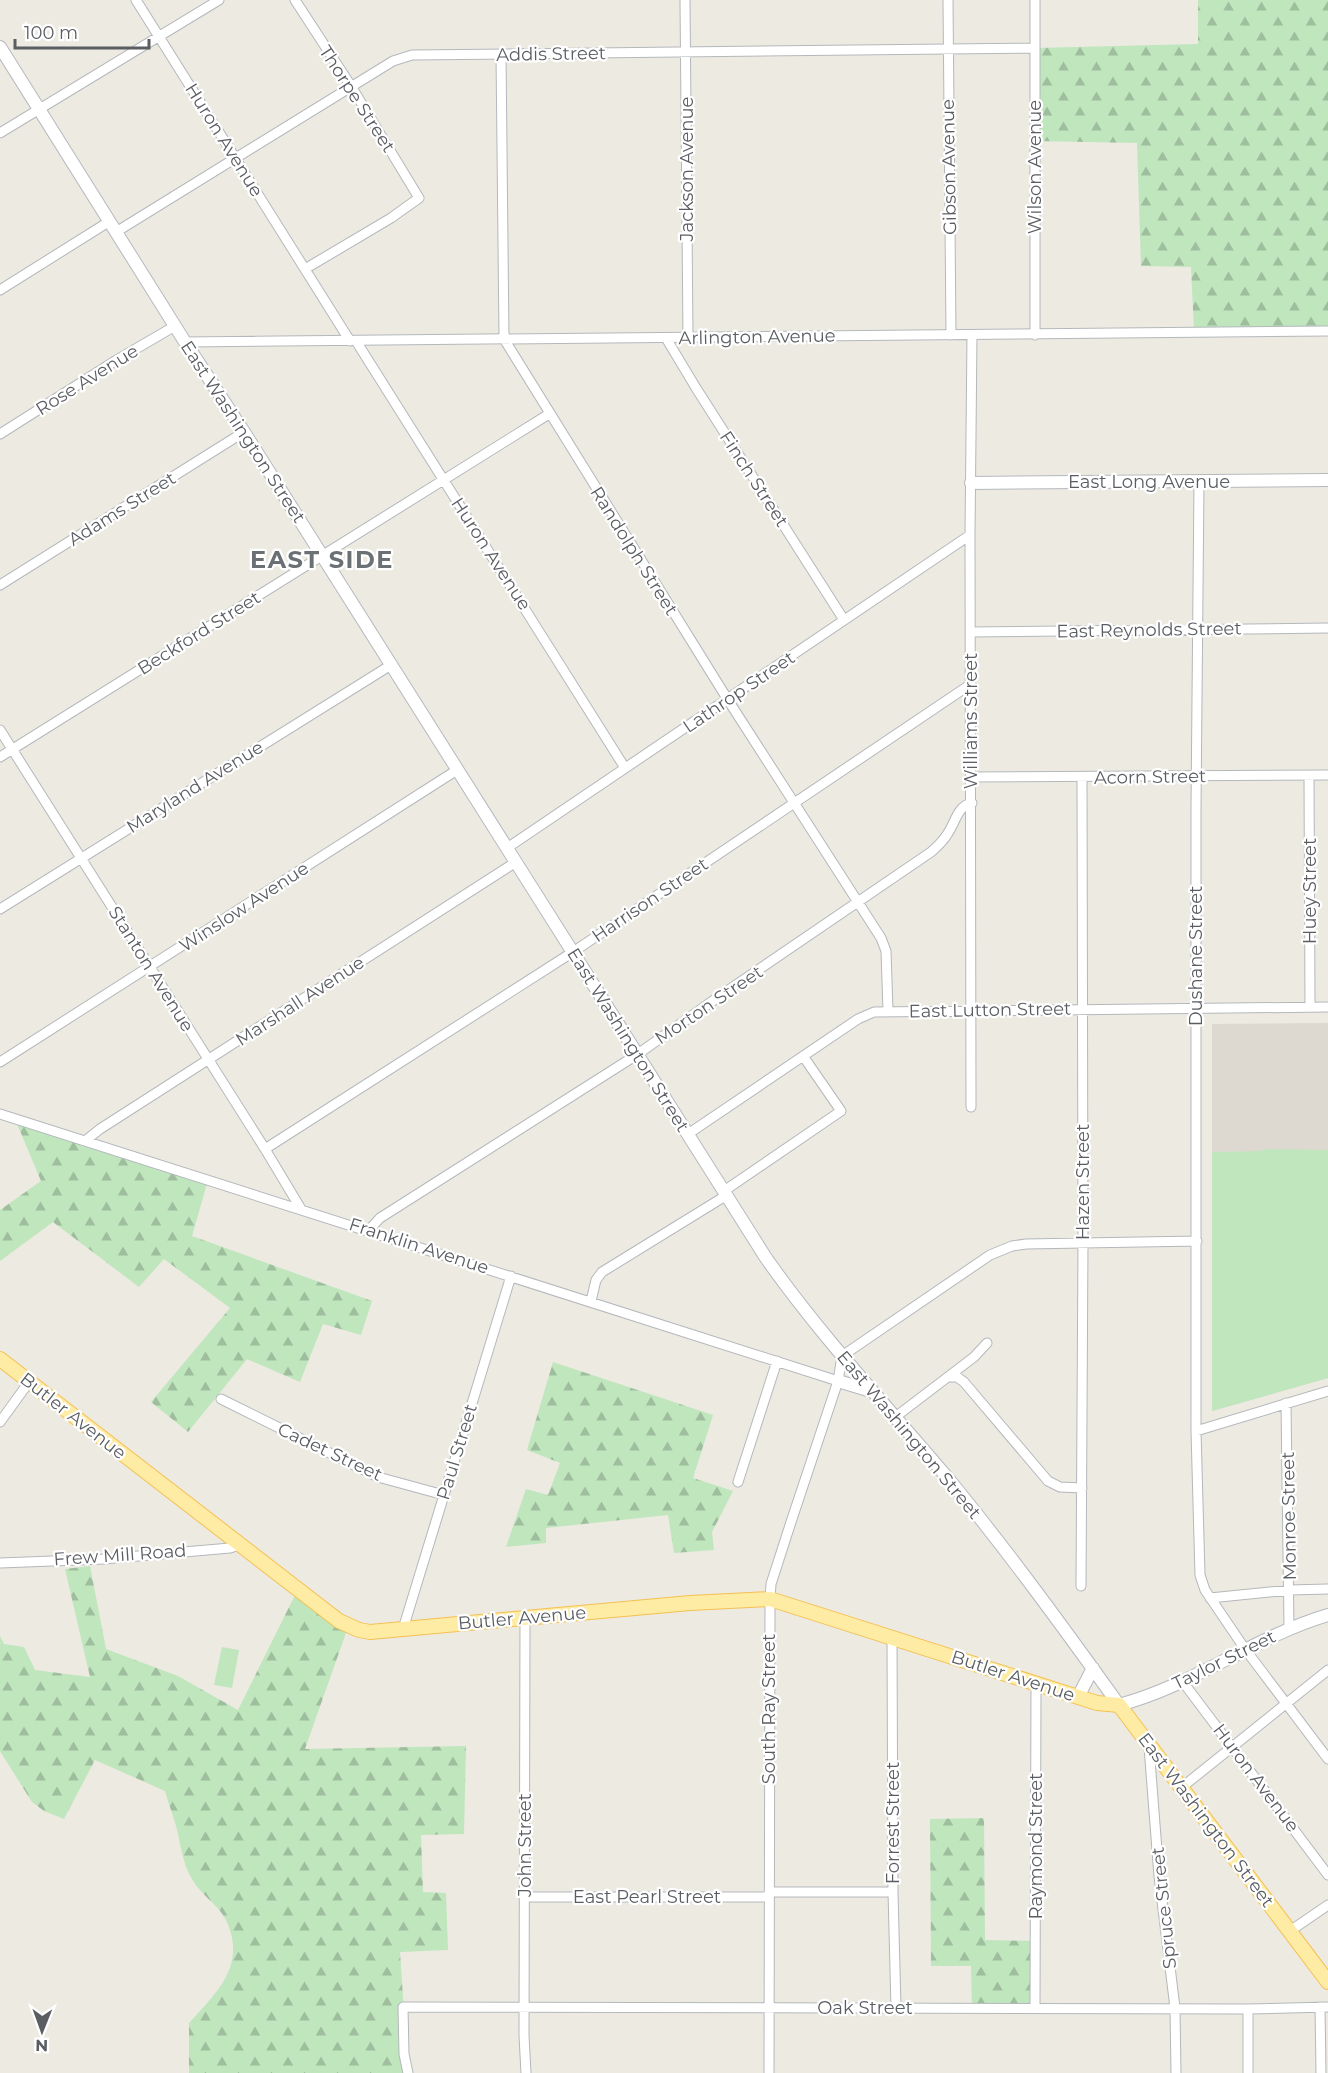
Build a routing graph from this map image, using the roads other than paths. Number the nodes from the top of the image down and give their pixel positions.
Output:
1 (136, 0) edge
2 (219, 0) edge
3 (295, 0) edge
4 (685, 0) edge
5 (948, 0) edge
6 (1035, 0) edge
7 (159, 37) junction
8 (0, 47) edge
9 (1035, 48) junction
10 (948, 50) junction
11 (686, 52) junction
12 (501, 54) junction
13 (351, 86) junction
14 (40, 110) junction
15 (0, 133) edge
16 (235, 157) junction
17 (113, 227) junction
18 (305, 269) junction
19 (0, 290) edge
20 (175, 326) junction
21 (1328, 331) edge
22 (951, 335) junction
23 (972, 335) junction
24 (1035, 335) junction
25 (688, 337) junction
26 (666, 338) junction
27 (504, 339) junction
28 (353, 341) junction
29 (185, 342) junction
30 (549, 414) junction
31 (244, 432) junction
32 (0, 434) edge
33 (443, 480) junction
34 (1328, 480) edge
35 (1199, 482) junction
36 (971, 483) junction
37 (970, 535) junction
38 (322, 556) junction
39 (0, 585) edge
40 (844, 620) junction
41 (1328, 628) edge
42 (1197, 630) junction
43 (970, 632) junction
44 (391, 665) junction
45 (971, 684) junction
46 (728, 700) junction
47 (0, 730) edge
48 (12, 749) junction
49 (0, 757) edge
50 (625, 768) junction
51 (458, 770) junction
52 (1197, 776) junction
53 (1309, 776) junction
54 (1328, 776) edge
55 (971, 777) junction
56 (1082, 777) junction
57 (793, 803) junction
58 (972, 803) junction
59 (507, 848) junction
60 (81, 859) junction
61 (516, 862) junction
62 (858, 903) junction
63 (0, 909) edge
64 (573, 952) junction
65 (150, 967) junction
66 (1310, 1007) junction
67 (1328, 1007) edge
68 (1196, 1008) junction
69 (1082, 1009) junction
70 (972, 1010) junction
71 (888, 1011) junction
72 (638, 1054) junction
73 (803, 1056) junction
74 (208, 1060) junction
75 (0, 1062) edge
76 (971, 1107) dead end
77 (0, 1114) edge
78 (688, 1134) junction
79 (85, 1141) junction
80 (265, 1149) junction
81 (725, 1193) junction
82 (301, 1209) junction
83 (369, 1230) junction
84 (1197, 1241) junction
85 (1083, 1242) junction
86 (511, 1276) junction
87 (591, 1301) junction
88 (987, 1343) dead end
89 (842, 1356) junction
90 (0, 1359) edge
91 (777, 1361) junction
92 (948, 1377) junction
93 (838, 1381) junction
94 (29, 1382) junction
95 (1328, 1390) edge
96 (872, 1391) junction
97 (221, 1399) dead end
98 (1287, 1403) junction
99 (894, 1418) junction
100 (0, 1422) edge
101 (1196, 1431) junction
102 (738, 1482) dead end
103 (1082, 1488) junction
104 (444, 1494) junction
105 (240, 1545) junction
106 (0, 1563) edge
107 (1081, 1586) dead end
108 (1328, 1589) edge
109 (1290, 1590) junction
110 (1210, 1598) junction
111 (770, 1599) junction
112 (1328, 1615) edge
113 (525, 1618) junction
114 (1289, 1628) junction
115 (403, 1629) junction
116 (892, 1637) junction
117 (1245, 1649) junction
118 (1092, 1668) junction
119 (1328, 1670) edge
120 (1183, 1682) junction
121 (1036, 1684) junction
122 (1078, 1697) junction
123 (1286, 1702) junction
124 (1119, 1705) junction
125 (1149, 1744) junction
126 (1232, 1746) junction
127 (1328, 1759) edge
128 (1181, 1788) junction
129 (1328, 1875) edge
130 (893, 1892) junction
131 (769, 1894) junction
132 (525, 1897) junction
133 (1328, 1905) edge
134 (1290, 1931) junction
135 (1328, 1982) edge
136 (525, 2007) junction
137 (1324, 2007) edge
138 (769, 2008) junction
139 (896, 2008) junction
140 (1035, 2008) junction
141 (1175, 2008) junction
142 (1248, 2009) junction
143 (408, 2073) edge
144 (526, 2073) edge
145 (769, 2073) edge
146 (1176, 2073) edge
147 (1248, 2073) edge
148 (1321, 2073) edge

1 - 7 street, Huron Avenue
2 - 7 street
3 - 13 street, Thorpe Street
4 - 11 street, Jackson Avenue
5 - 10 street, Gibson Avenue
6 - 9 street, Wilson Avenue
7 - 14 street
7 - 16 street, Huron Avenue
8 - 14 main road, East Washington Street
9 - 10 street, Addis Street
9 - 24 street, Wilson Avenue
10 - 11 street, Addis Street
10 - 22 street, Gibson Avenue
11 - 12 street, Addis Street
11 - 25 street, Jackson Avenue
12 - 13 street, Addis Street
12 - 27 street
13 - 16 street, Addis Street
13 - 18 street, Thorpe Street
14 - 15 street
14 - 17 main road, East Washington Street
16 - 17 street, Addis Street
16 - 18 street, Huron Avenue
17 - 19 street, Addis Street
17 - 20 main road, East Washington Street
18 - 28 street, Huron Avenue
20 - 29 main road, East Washington Street
20 - 32 street, Rose Avenue
21 - 24 street, Arlington Avenue
22 - 23 street, Arlington Avenue
22 - 25 street, Arlington Avenue
23 - 24 street, Arlington Avenue
23 - 36 street, Williams Street
25 - 26 street, Arlington Avenue
26 - 27 street, Arlington Avenue
26 - 40 street, Finch Street
27 - 28 street, Arlington Avenue
27 - 30 street, Randolph Street
28 - 29 street, Arlington Avenue
28 - 33 street, Huron Avenue
29 - 31 main road, East Washington Street
30 - 33 street, Beckford Street
30 - 46 street, Randolph Street
31 - 38 main road, East Washington Street
31 - 39 street, Adams Street
33 - 38 street, Beckford Street
33 - 50 street, Huron Avenue
34 - 35 main road, East Long Avenue
35 - 36 main road, East Long Avenue
35 - 42 street, Dushane Street
36 - 37 street, Williams Street
37 - 40 street, Lathrop Street
37 - 43 street, Williams Street
38 - 44 main road, East Washington Street
38 - 48 street, Beckford Street
40 - 46 street, Lathrop Street
41 - 42 street, East Reynolds Street
42 - 43 street, East Reynolds Street
42 - 52 street, Dushane Street
43 - 45 street, Williams Street
44 - 51 main road, East Washington Street
44 - 60 street, Maryland Avenue
45 - 55 street, Williams Street
45 - 57 street, Harrison Street
46 - 50 street, Lathrop Street
46 - 57 street, Randolph Street
47 - 48 street, Stanton Avenue
48 - 49 street, Beckford Street
48 - 60 street, Stanton Avenue
50 - 59 street, Lathrop Street
51 - 59 main road, East Washington Street
51 - 65 street, Winslow Avenue
52 - 53 street, Acorn Street
52 - 56 street, Acorn Street
52 - 68 street, Dushane Street
53 - 54 street, Acorn Street
53 - 66 street, Huey Street
55 - 56 street, Acorn Street
55 - 58 street, Williams Street
56 - 69 street, Hazen Street
57 - 62 street, Randolph Street
57 - 64 street, Harrison Street
58 - 62 street, Morton Street
58 - 70 street, Williams Street
59 - 61 main road, East Washington Street
60 - 63 street, Maryland Avenue
60 - 65 street, Stanton Avenue
61 - 64 main road, East Washington Street
61 - 74 street, Marshall Avenue
62 - 71 street, Randolph Street
62 - 72 street, Morton Street
64 - 72 main road, East Washington Street
64 - 80 street, Harrison Street
65 - 74 street, Stanton Avenue
65 - 75 street, Winslow Avenue
66 - 67 street, East Lutton Street
66 - 68 street, East Lutton Street
68 - 69 street, East Lutton Street
68 - 84 street, Dushane Street
69 - 70 street, East Lutton Street
69 - 85 street, Hazen Street
70 - 71 street, East Lutton Street
70 - 76 street, Williams Street
71 - 73 street, East Lutton Street
72 - 78 main road, East Washington Street
72 - 83 street, Morton Street
73 - 78 street, East Lutton Street
73 - 81 street
74 - 79 street, Marshall Avenue
74 - 80 street, Stanton Avenue
77 - 79 street, Franklin Avenue
78 - 81 main road, East Washington Street
79 - 82 street, Franklin Avenue
80 - 82 street, Stanton Avenue
81 - 87 street
81 - 89 main road, East Washington Street
82 - 83 street, Franklin Avenue
83 - 86 street, Franklin Avenue
84 - 85 street
84 - 101 street, Dushane Street
85 - 89 street
85 - 103 street, Hazen Street
86 - 87 street, Franklin Avenue
86 - 104 street, Paul Street
87 - 91 street, Franklin Avenue
88 - 92 street
89 - 93 street, South Ray Street
89 - 96 main road, East Washington Street
90 - 94 main road, Butler Avenue
91 - 93 street, Franklin Avenue
91 - 102 street
92 - 99 street
92 - 103 street
93 - 96 main road
93 - 111 street, South Ray Street
94 - 100 street
94 - 105 main road, Butler Avenue
95 - 98 street
96 - 99 main road, East Washington Street
97 - 104 street, Cadet Street
98 - 101 street
98 - 109 street, Monroe Street
99 - 118 main road, East Washington Street
101 - 110 street, Dushane Street
103 - 107 street, Hazen Street
104 - 115 street, Paul Street
105 - 106 street, Frew Mill Road
105 - 115 main road, Butler Avenue
108 - 109 street
109 - 110 street
109 - 114 street, Monroe Street
110 - 117 street, Dushane Street
111 - 113 main road, Butler Avenue
111 - 116 main road, Butler Avenue
111 - 131 street, South Ray Street
112 - 114 main road, Taylor Street
113 - 115 main road, Butler Avenue
113 - 132 street, John Street
114 - 117 main road, Taylor Street
116 - 121 main road, Butler Avenue
116 - 130 street, Forrest Street
117 - 120 main road, Taylor Street
117 - 123 street, Dushane Street
118 - 122 main road
118 - 124 main road, East Washington Street
119 - 123 street
120 - 124 main road, Taylor Street
120 - 126 street, Huron Avenue
121 - 122 main road, Butler Avenue
121 - 140 street, Raymond Street
122 - 124 main road, Butler Avenue
123 - 126 street
123 - 127 street, Dushane Street
124 - 125 main road, East Washington Street
125 - 128 main road, East Washington Street
125 - 141 street, Spruce Street
126 - 128 street
126 - 129 street, Huron Avenue
128 - 134 main road, East Washington Street
130 - 131 street, East Pearl Street
130 - 139 street, Forrest Street
131 - 132 street, East Pearl Street
131 - 138 street, South Ray Street
132 - 136 street, John Street
133 - 134 street
134 - 135 main road, East Washington Street
136 - 138 street, Oak Street
136 - 143 street, Oak Street
136 - 144 street, John Street
137 - 142 street, Oak Street
137 - 148 street
138 - 139 street, Oak Street
138 - 145 street, South Ray Street
139 - 140 street, Oak Street
140 - 141 street, Oak Street
141 - 142 street, Oak Street
141 - 146 street, Spruce Street
142 - 147 street

